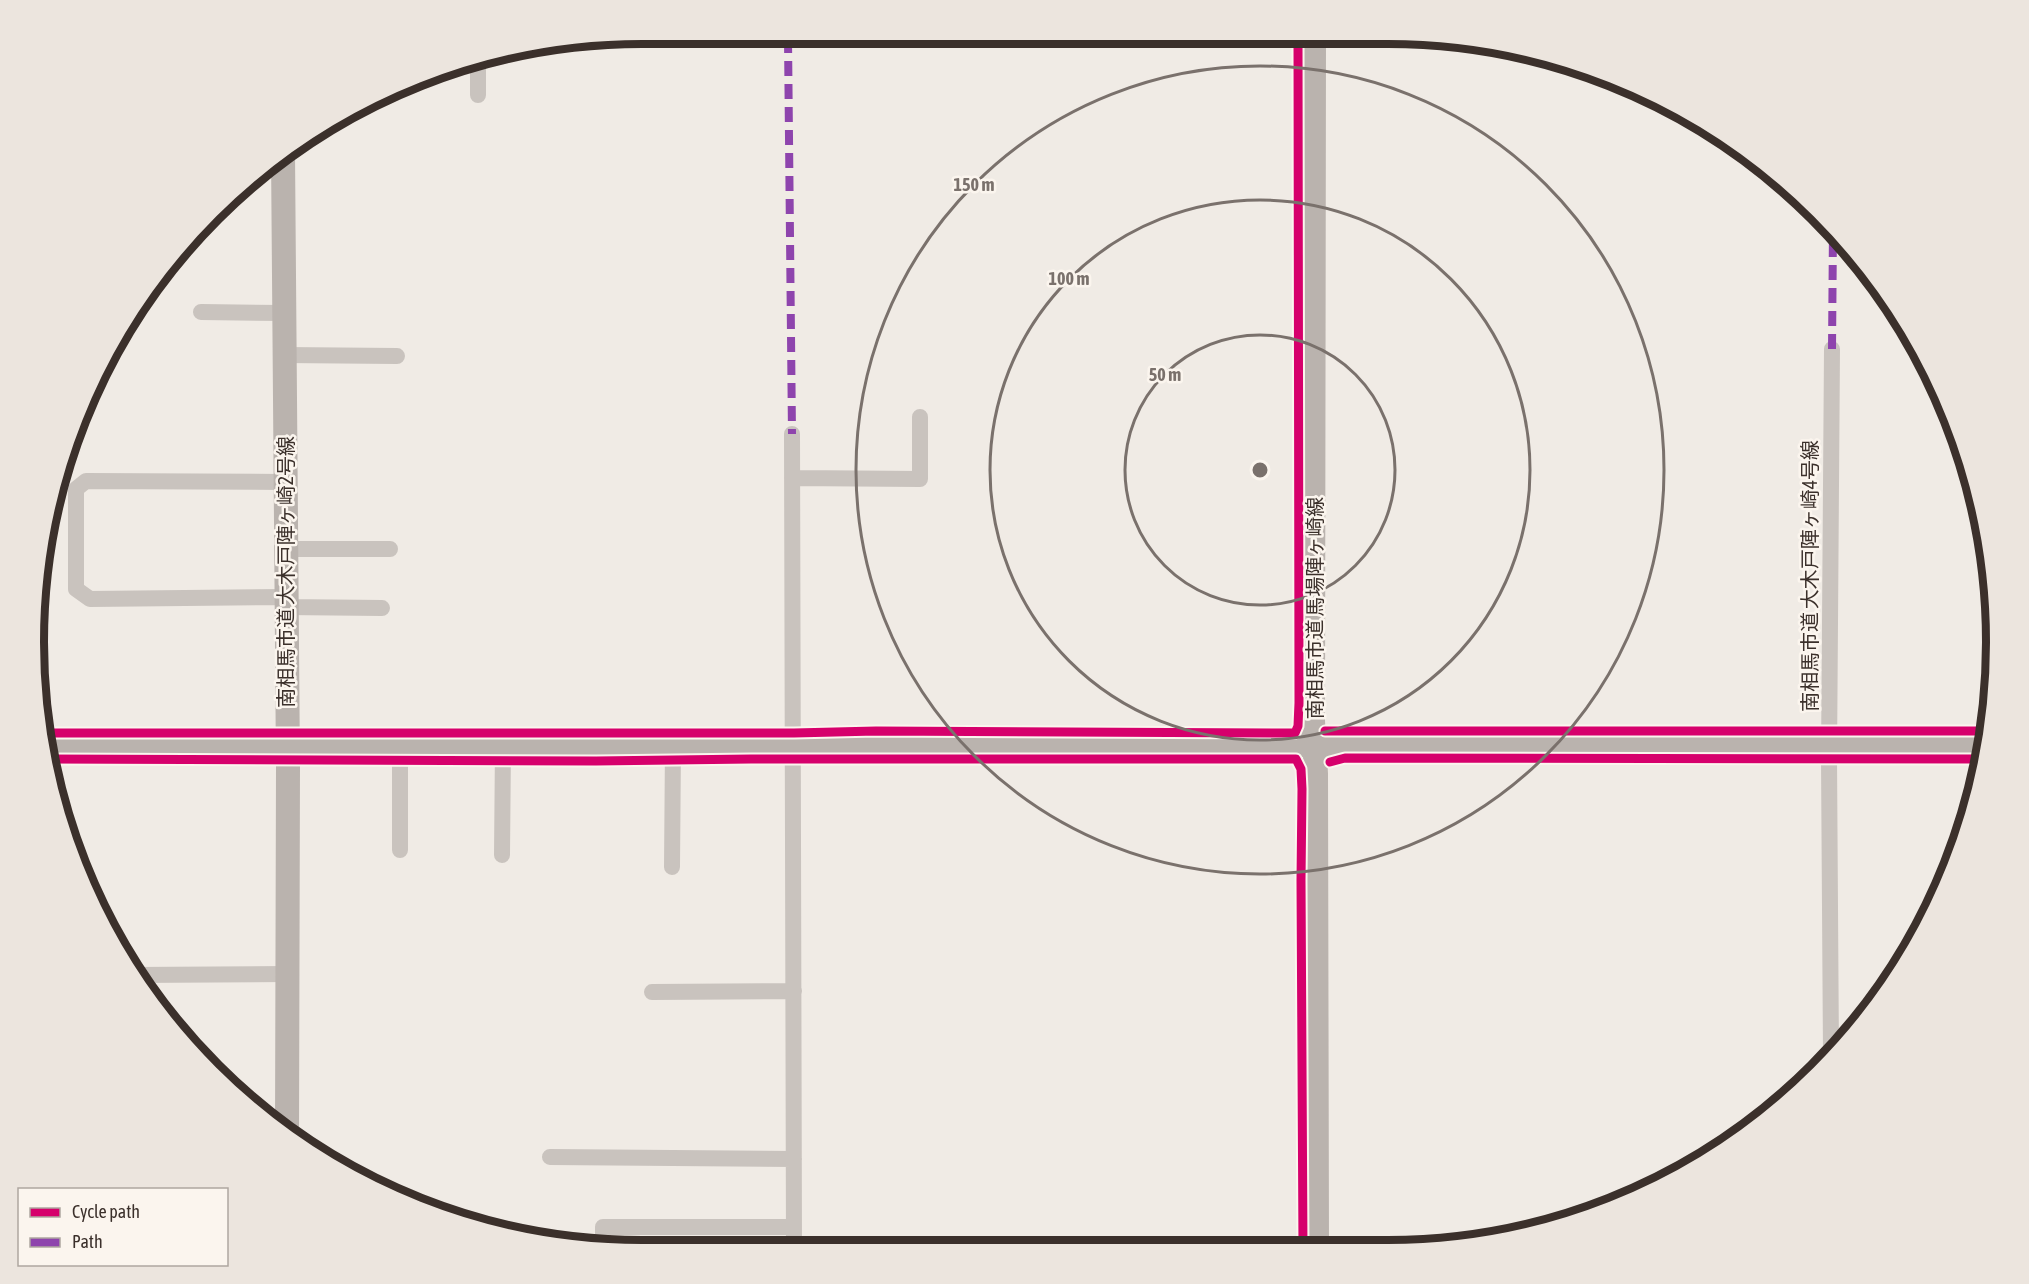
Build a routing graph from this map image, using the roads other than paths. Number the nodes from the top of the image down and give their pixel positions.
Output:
1 (1314, 44) edge
2 (478, 67) edge
3 (478, 95) dead end
4 (283, 163) edge
5 (201, 312) dead end
6 (284, 313) junction
7 (1832, 349) dead end
8 (284, 355) junction
9 (397, 356) dead end
10 (920, 417) dead end
11 (792, 434) dead end
12 (792, 478) junction
13 (284, 482) junction
14 (285, 549) junction
15 (390, 549) dead end
16 (285, 602) junction
17 (382, 608) dead end
18 (1315, 744) junction
19 (400, 745) junction
20 (503, 745) junction
21 (794, 745) junction
22 (1976, 745) edge
23 (287, 746) junction
24 (674, 746) junction
25 (1829, 746) junction
26 (53, 747) edge
27 (400, 850) dead end
28 (502, 855) dead end
29 (672, 867) dead end
30 (288, 974) junction
31 (144, 975) edge
32 (794, 991) junction
33 (652, 992) dead end
34 (1831, 1043) edge
35 (287, 1124) edge
36 (550, 1157) dead end
37 (794, 1159) junction
38 (794, 1227) junction
39 (603, 1239) edge
40 (795, 1240) edge
41 (1317, 1240) edge

1 - 18 street, 南相馬市道 馬場陣ヶ崎線
2 - 3 street
4 - 6 street, 南相馬市道 大木戸陣ヶ崎2号線
5 - 6 street
6 - 8 street, 南相馬市道 大木戸陣ヶ崎2号線
7 - 25 street, 南相馬市道 大木戸陣ヶ崎4号線
8 - 9 street
8 - 13 street, 南相馬市道 大木戸陣ヶ崎2号線
10 - 12 street
11 - 12 street
12 - 21 street
13 - 14 street, 南相馬市道 大木戸陣ヶ崎2号線
13 - 16 street
14 - 15 street
14 - 16 street, 南相馬市道 大木戸陣ヶ崎2号線
16 - 17 street
16 - 23 street, 南相馬市道 大木戸陣ヶ崎2号線
18 - 21 street
18 - 25 street
18 - 41 street, 南相馬市道 馬場陣ヶ崎線
19 - 20 street
19 - 23 street
19 - 27 street
20 - 24 street
20 - 28 street
21 - 24 street
21 - 32 street
22 - 25 street
23 - 26 street
23 - 30 street, 南相馬市道 大木戸陣ヶ崎2号線
24 - 29 street
25 - 34 street, 南相馬市道 大木戸陣ヶ崎4号線
30 - 31 street
30 - 35 street, 南相馬市道 大木戸陣ヶ崎2号線
32 - 33 street
32 - 37 street
36 - 37 street
37 - 38 street
38 - 39 street
38 - 40 street

